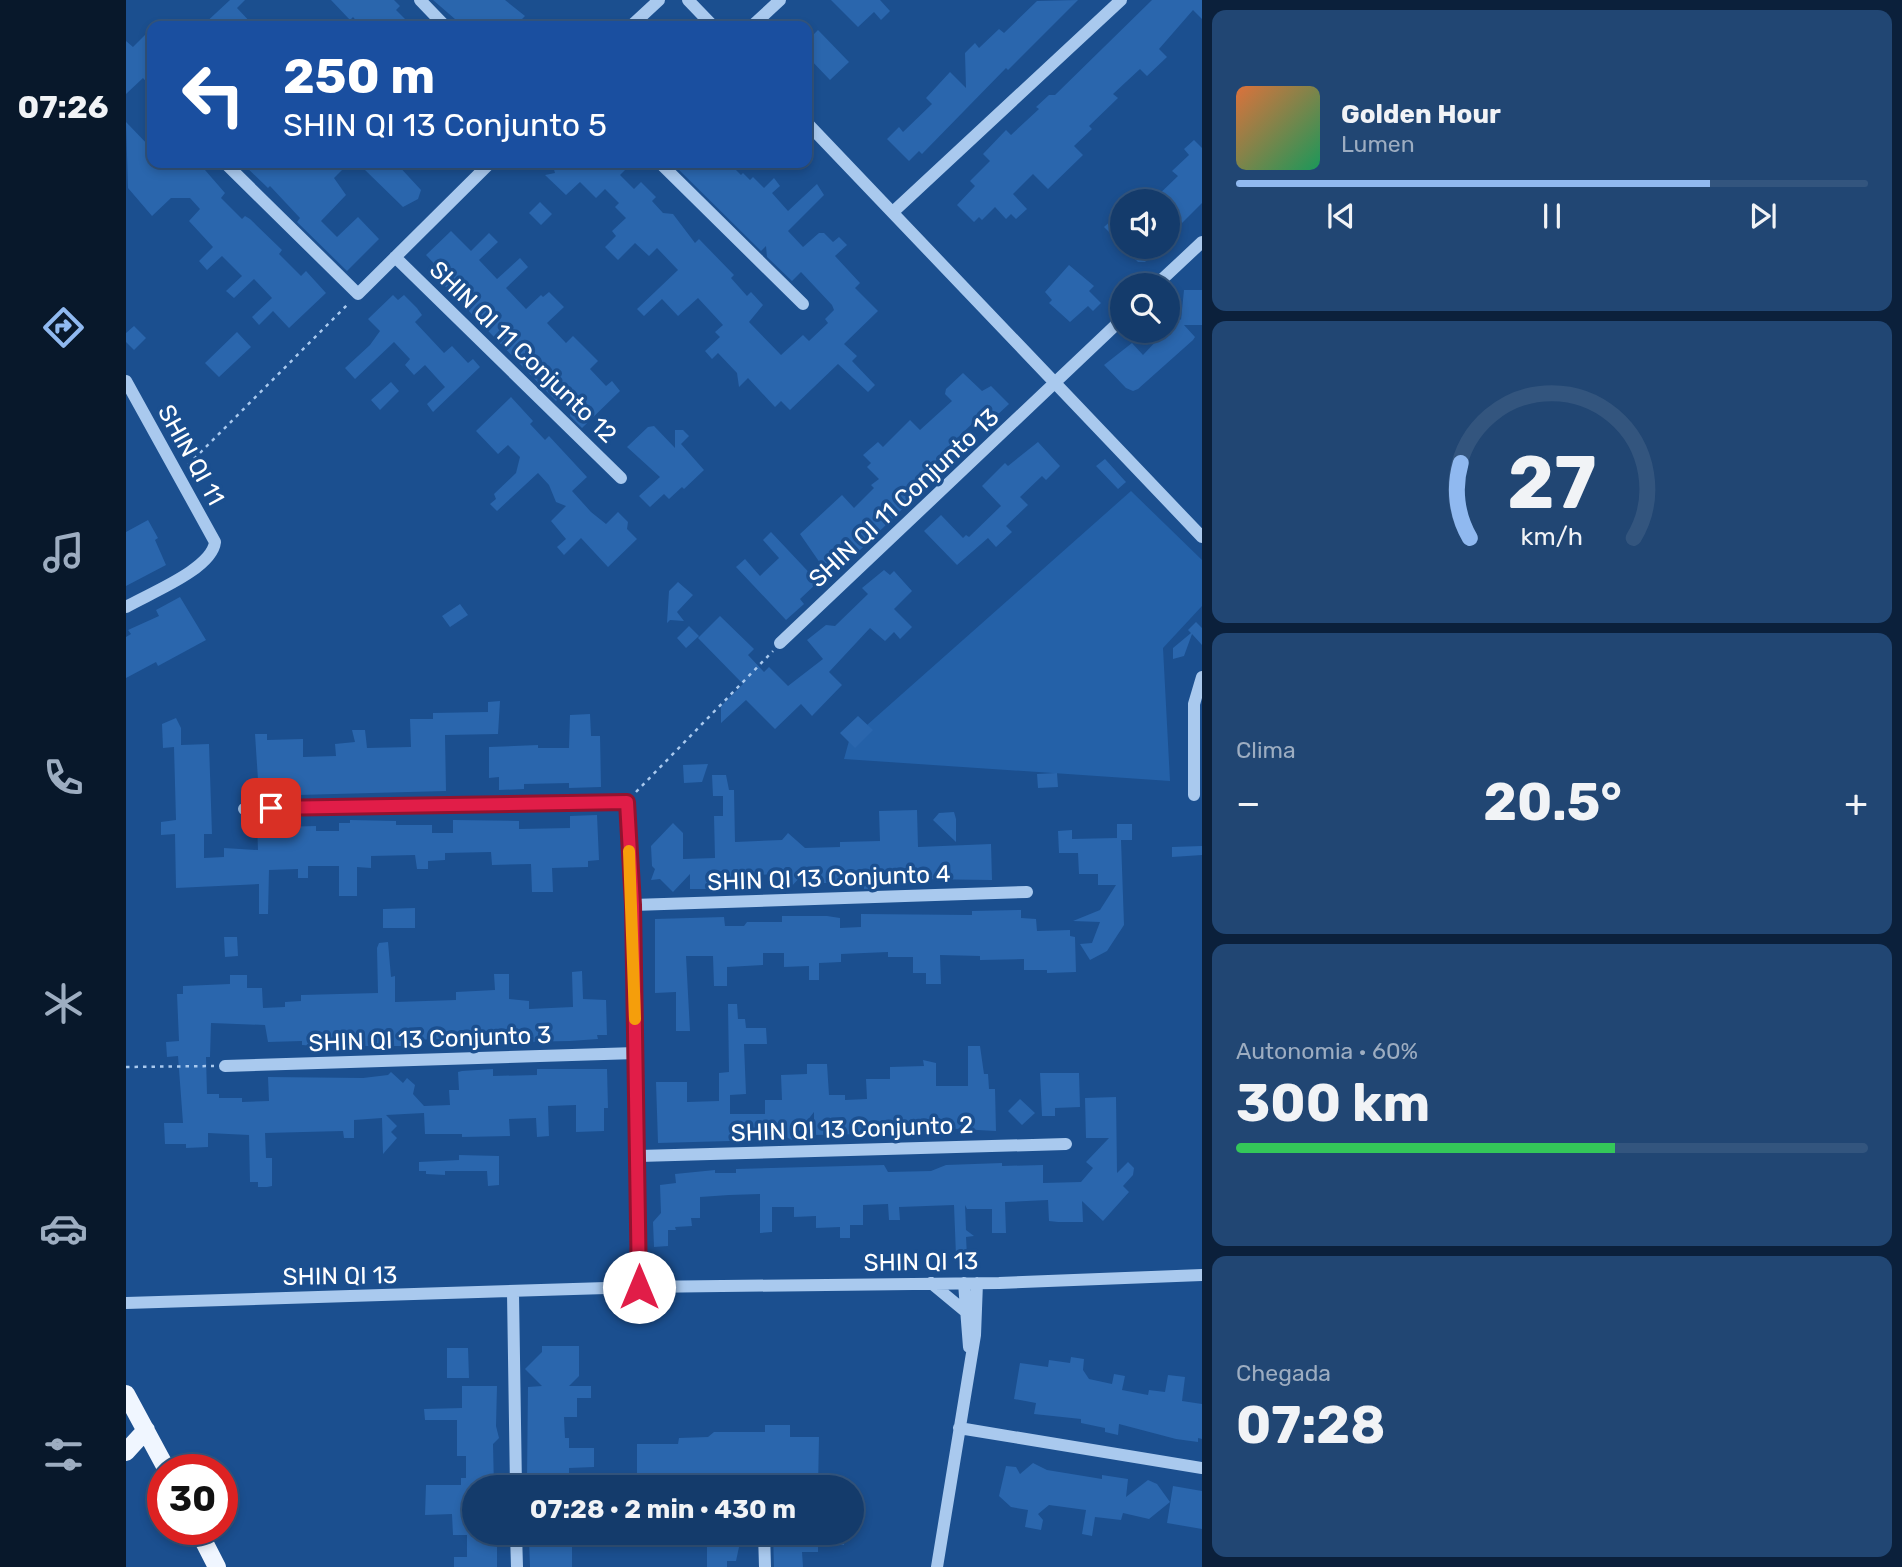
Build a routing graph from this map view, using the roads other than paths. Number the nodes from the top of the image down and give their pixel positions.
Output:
1 (420, 0) edge
2 (659, 0) edge
3 (688, 0) edge
4 (780, 0) edge
5 (1121, 0) edge
6 (440, 21) edge
7 (636, 21) edge
8 (708, 21) edge
9 (757, 21) edge
10 (812, 128) edge
11 (230, 168) edge
12 (485, 168) edge
13 (665, 168) edge
14 (894, 212) junction
15 (1202, 242) edge
16 (395, 257) junction
17 (1169, 273) edge
18 (803, 304) dead end
19 (1110, 331) edge
20 (126, 381) edge
21 (1056, 384) junction
22 (621, 478) dead end
23 (1202, 537) edge
24 (126, 607) edge
25 (780, 643) road end
26 (1202, 677) edge
27 (1194, 795) dead end
28 (244, 809) dead end
29 (1027, 892) dead end
30 (633, 905) junction
31 (636, 1053) junction
32 (225, 1066) road end
33 (1066, 1144) dead end
34 (639, 1156) junction
35 (1202, 1275) edge
36 (931, 1283) junction
37 (971, 1283) junction
38 (999, 1283) junction
39 (639, 1287) junction
40 (513, 1293) junction
41 (126, 1303) edge
42 (971, 1311) junction
43 (126, 1394) edge
44 (959, 1428) junction
45 (146, 1430) junction
46 (126, 1452) edge
47 (159, 1454) edge
48 (1202, 1468) edge
49 (516, 1475) edge
50 (206, 1545) edge
51 (516, 1545) edge
52 (764, 1545) edge
53 (217, 1567) edge
54 (517, 1567) edge
55 (765, 1567) edge
56 (937, 1567) edge

1 - 6 street
2 - 7 street
3 - 8 street
4 - 9 street
5 - 14 street
10 - 14 street
11 - 16 street
12 - 16 street
13 - 18 street
14 - 21 street
15 - 17 street
16 - 22 street, SHIN QI 11 Conjunto 12
19 - 21 street, SHIN QI 11 Conjunto 13
20 - 24 street, SHIN QI 11
21 - 23 street
21 - 25 street, SHIN QI 11 Conjunto 13
26 - 27 street
28 - 30 street
29 - 30 street, SHIN QI 13 Conjunto 4
30 - 31 street
31 - 32 street, SHIN QI 13 Conjunto 3
31 - 34 street
33 - 34 street, SHIN QI 13 Conjunto 2
34 - 39 street
35 - 38 street, SHIN QI 13
36 - 37 street, SHIN QI 13
36 - 39 street, SHIN QI 13
36 - 42 street
37 - 38 street, SHIN QI 13
37 - 42 street
38 - 42 street
39 - 40 street, SHIN QI 13
40 - 41 street, SHIN QI 13
40 - 49 street
42 - 44 street
43 - 45 main road
44 - 48 street
44 - 56 street
45 - 46 main road
45 - 47 main road
50 - 53 main road
51 - 54 street
52 - 55 street

